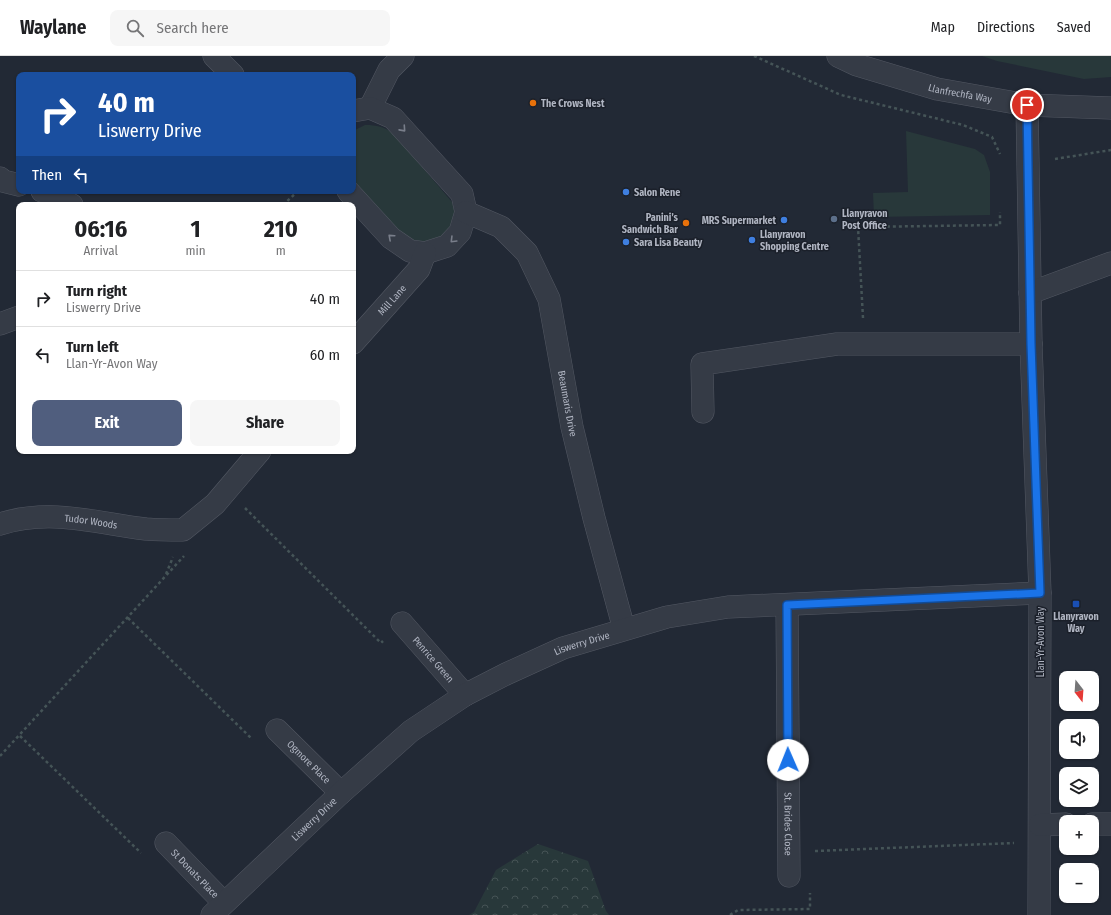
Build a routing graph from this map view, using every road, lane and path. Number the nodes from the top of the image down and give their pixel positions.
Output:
1 (214, 56) edge
2 (402, 56) edge
3 (754, 56) edge
4 (838, 56) edge
5 (230, 72) edge
6 (1027, 105) junction
7 (1111, 108) edge
8 (362, 110) edge
9 (1111, 150) edge
10 (1028, 161) junction
11 (0, 178) edge
12 (16, 184) edge
13 (53, 194) edge
14 (295, 194) edge
15 (351, 194) edge
16 (67, 202) edge
17 (286, 202) edge
18 (1001, 209) dead end
19 (466, 212) junction
20 (426, 253) junction
21 (1111, 263) edge
22 (1030, 293) junction
23 (16, 318) edge
24 (0, 324) edge
25 (356, 340) edge
26 (865, 344) junction
27 (1031, 344) junction
28 (703, 412) dead end
29 (257, 454) edge
30 (243, 505) dead end
31 (0, 524) edge
32 (186, 555) dead end
33 (1040, 593) junction
34 (787, 605) junction
35 (128, 618) junction
36 (402, 623) joint
37 (624, 629) junction
38 (465, 695) junction
39 (277, 730) joint
40 (20, 736) junction
41 (0, 756) edge
42 (341, 793) junction
43 (1099, 824) edge
44 (1111, 824) edge
45 (1059, 826) edge
46 (1040, 833) junction
47 (166, 843) joint
48 (810, 852) dead end
49 (789, 876) dead end
50 (810, 887) dead end
51 (218, 909) edge
52 (730, 915) edge
53 (1039, 915) edge

1 - 5 street
2 - 8 street
3 - 10 path
4 - 6 street, Llanfrechfa Way
6 - 7 street, Llanfrechfa Way
6 - 10 street, Llan-Yr-Avon Way
8 -> 19 street
9 - 10 path
10 - 22 street, Llan-Yr-Avon Way
11 - 12 street
13 - 16 street
14 - 17 path
20 -> 15 street
18 - 26 path
19 -> 20 street
19 - 37 street, Beaumaris Drive
20 - 25 street, Mill Lane
21 - 22 street
22 - 27 street, Llan-Yr-Avon Way
23 - 24 street
26 - 27 street
26 - 28 street
27 - 33 street, Llan-Yr-Avon Way
29 - 31 street, Tudor Woods
30 - 36 path
32 - 35 path
33 - 34 street, Liswerry Drive
33 - 46 street, Llan-Yr-Avon Way
34 - 37 street, Liswerry Drive
34 - 49 street, St. Brides Close
35 - 39 path
35 - 40 path
36 - 38 street, Penrice Green
37 - 38 street, Liswerry Drive
38 - 42 street, Liswerry Drive
39 - 42 street, Ogmore Place
40 - 41 path
40 - 47 path
42 - 51 street, Liswerry Drive
43 - 44 street
45 - 46 street
46 - 48 path
46 - 53 street, Llan-Yr-Avon Way
47 - 51 street, St Donats Place
50 - 52 path

